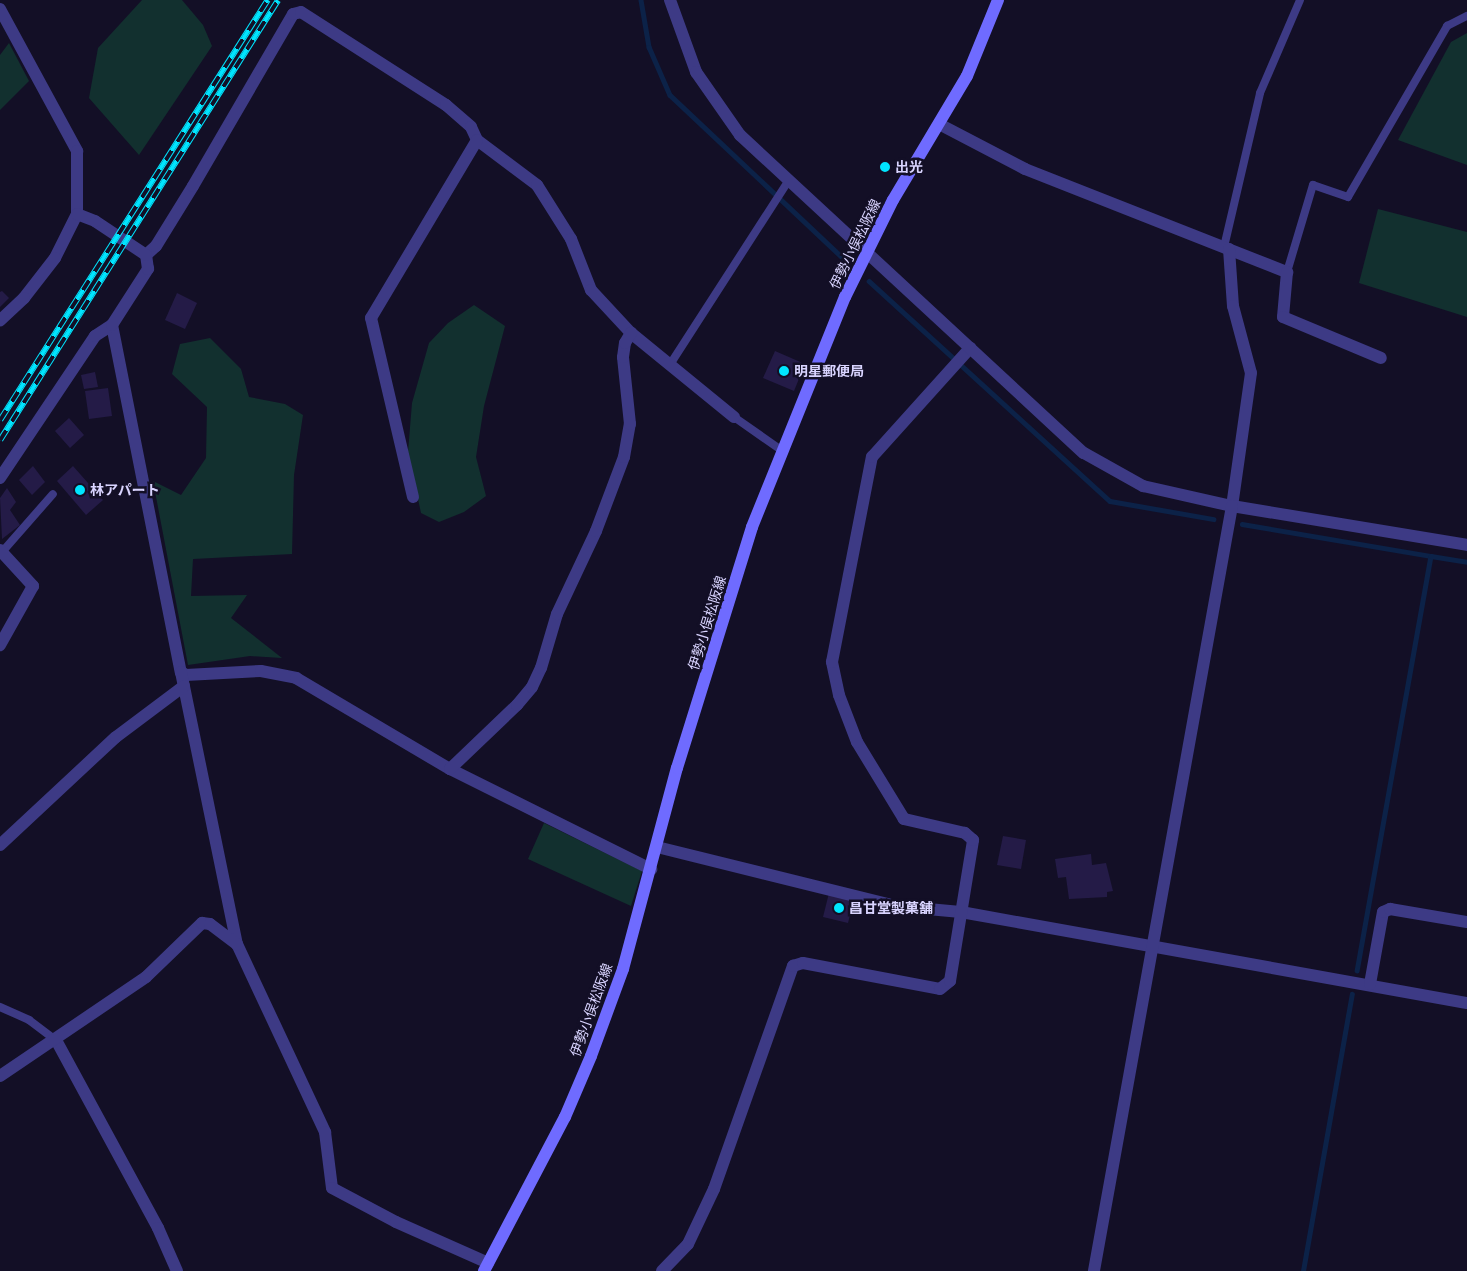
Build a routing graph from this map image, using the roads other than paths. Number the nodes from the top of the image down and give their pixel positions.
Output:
1 (670, 0) edge
2 (998, 0) edge
3 (1300, 0) edge
4 (0, 9) edge
5 (1467, 16) edge
6 (939, 124) junction
7 (477, 140) junction
8 (784, 188) junction
9 (77, 214) junction
10 (1226, 248) junction
11 (866, 252) junction
12 (146, 255) junction
13 (1287, 272) junction
14 (0, 320) edge
15 (112, 325) junction
16 (632, 333) junction
17 (967, 351) junction
18 (1381, 358) dead end
19 (672, 363) junction
20 (734, 417) joint
21 (784, 452) junction
22 (0, 478) edge
23 (53, 494) dead end
24 (413, 497) dead end
25 (1232, 506) junction
26 (1467, 545) edge
27 (1, 551) edge
28 (0, 645) edge
29 (180, 672) junction
30 (184, 686) junction
31 (450, 769) junction
32 (0, 846) edge
33 (657, 847) junction
34 (651, 869) junction
35 (961, 912) junction
36 (1467, 922) edge
37 (237, 944) junction
38 (1152, 948) junction
39 (1370, 984) junction
40 (1467, 1003) edge
41 (0, 1008) edge
42 (56, 1040) junction
43 (0, 1076) edge
44 (486, 1267) edge
45 (177, 1271) edge
46 (662, 1271) edge
47 (1094, 1271) edge

1 - 8 street
2 - 6 main road, 伊勢小俣松阪線
3 - 10 lane
4 - 9 street
5 - 13 lane
6 - 10 street
6 - 11 main road, 伊勢小俣松阪線
7 - 12 street
7 - 16 street
7 - 24 street
8 - 11 street
8 - 19 lane
9 - 12 street
9 - 14 street
10 - 13 street
10 - 25 street
11 - 17 street
11 - 21 main road, 伊勢小俣松阪線
12 - 15 street
13 - 18 street
15 - 22 street
15 - 29 street
16 - 19 street
16 - 31 street
17 - 25 street
17 - 35 street
19 - 20 street
20 - 21 lane
21 - 33 main road, 伊勢小俣松阪線
23 - 27 lane
25 - 26 street
25 - 38 street
27 - 28 street
29 - 30 street
29 - 31 street
30 - 32 street
30 - 37 street
31 - 34 street
33 - 34 main road, 伊勢小俣松阪線
33 - 35 street
34 - 44 main road, 伊勢小俣松阪線
35 - 38 street
35 - 46 street
36 - 39 street
37 - 42 street
37 - 44 street
38 - 39 street
38 - 47 street
39 - 40 street
41 - 42 lane
42 - 43 street
42 - 45 street

